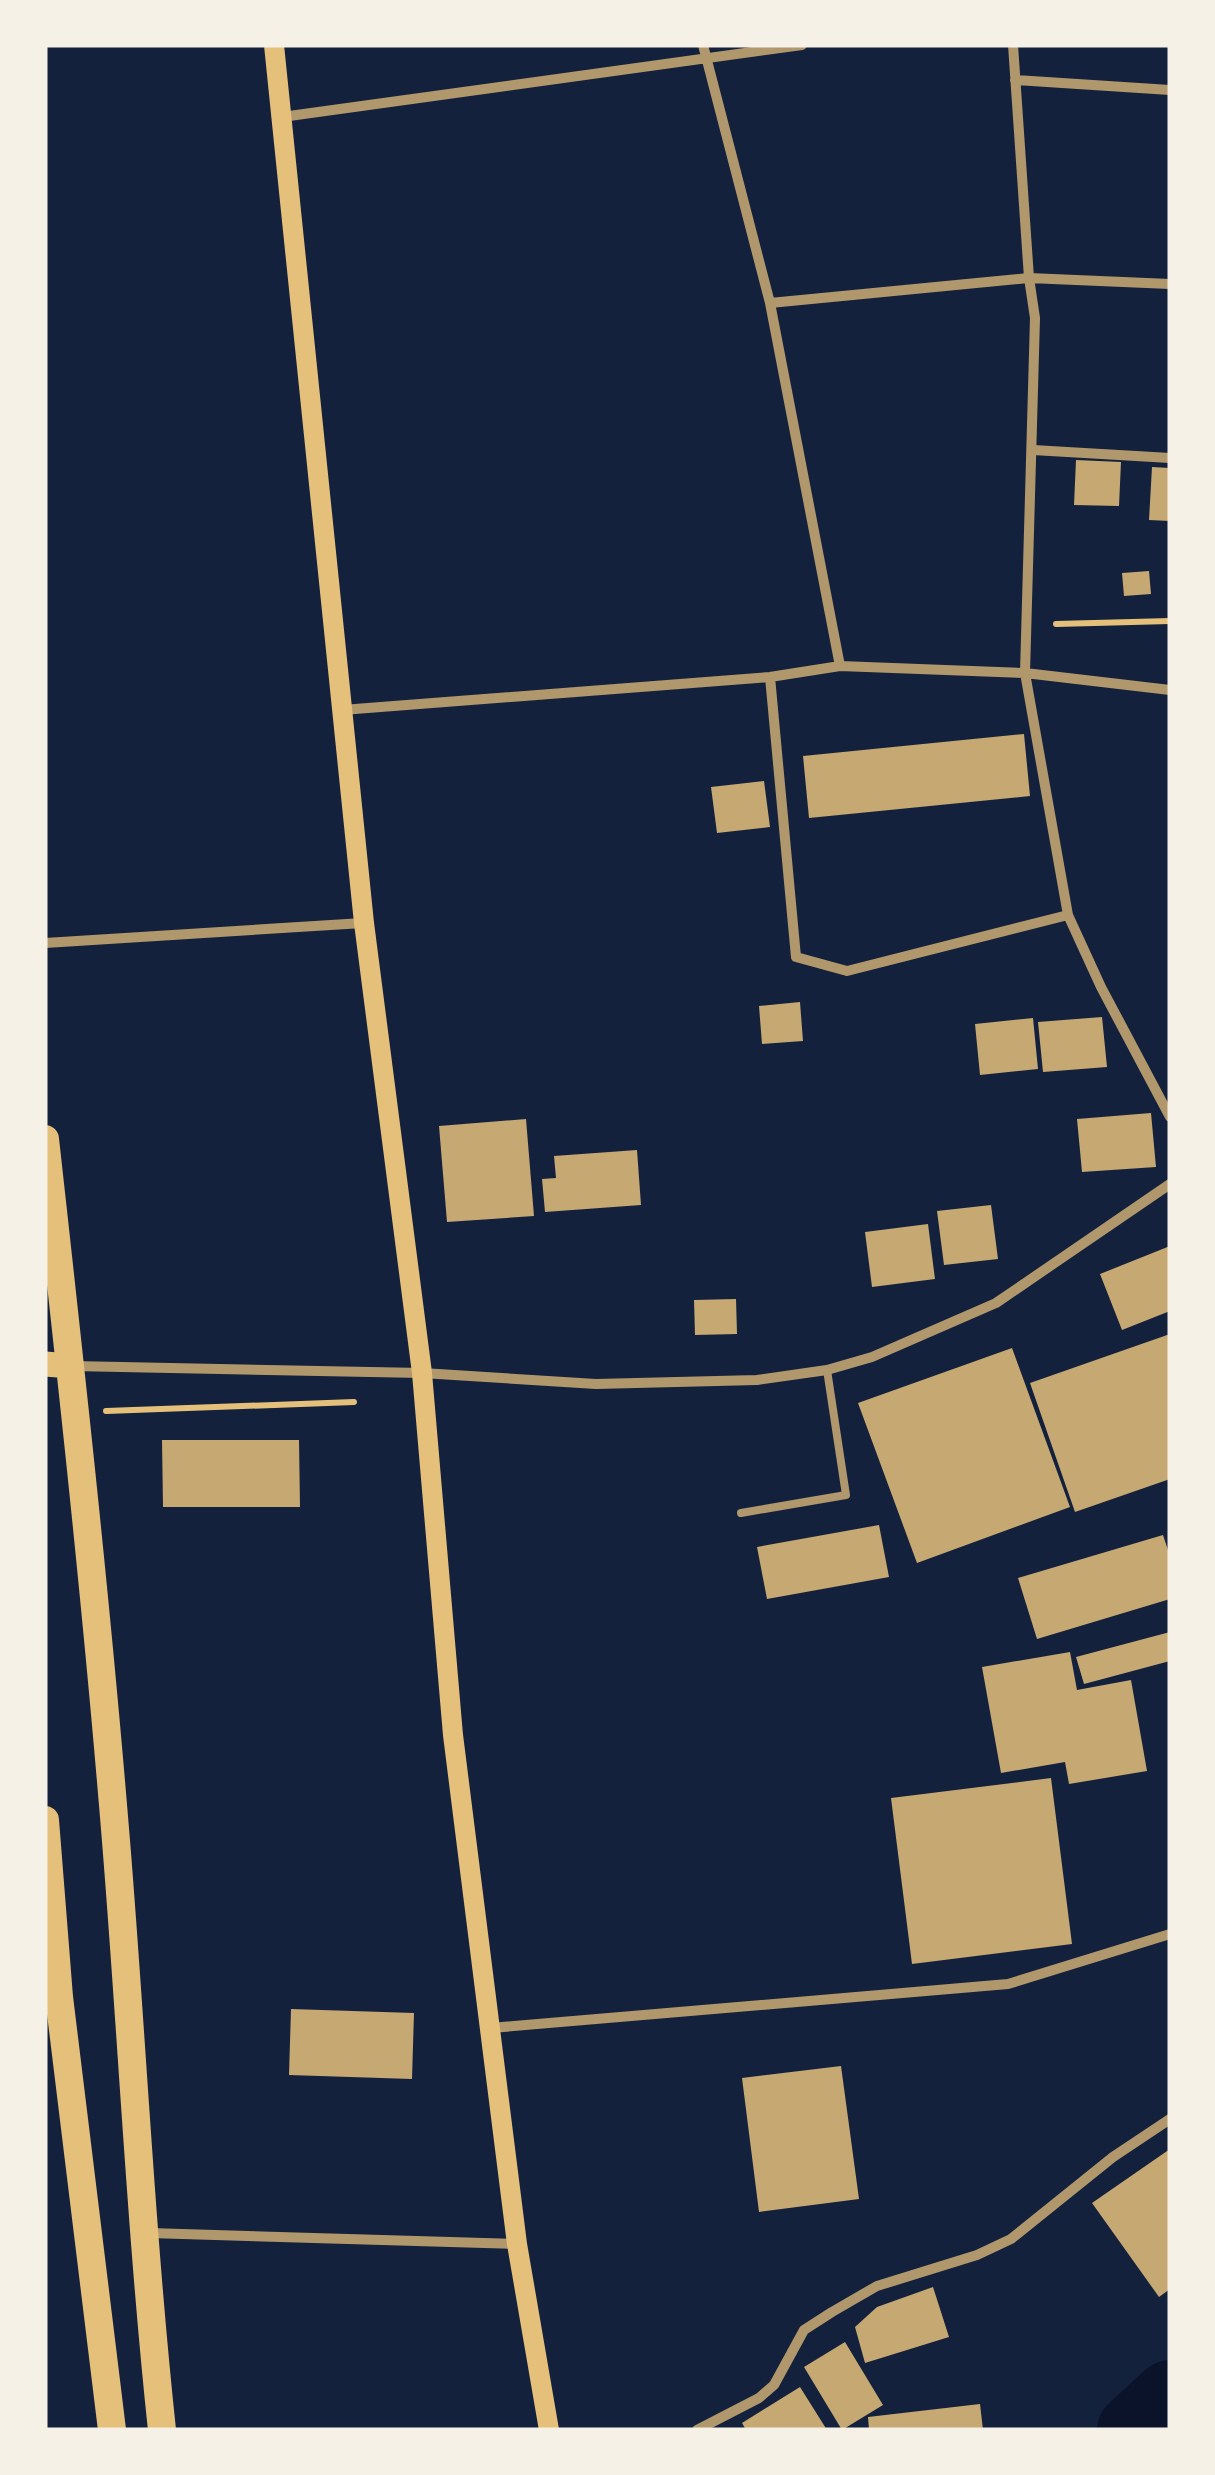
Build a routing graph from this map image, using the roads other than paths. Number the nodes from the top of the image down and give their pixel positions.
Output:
1 (274, 45) edge
2 (703, 45) edge
3 (802, 45) edge
4 (1012, 45) edge
5 (708, 60) junction
6 (1015, 80) junction
7 (1170, 90) edge
8 (282, 117) junction
9 (1029, 278) junction
10 (1170, 284) edge
11 (770, 303) junction
12 (1033, 450) junction
13 (1170, 458) edge
14 (840, 666) junction
15 (1025, 673) junction
16 (770, 677) junction
17 (1170, 690) edge
18 (342, 710) junction
19 (1068, 914) junction
20 (364, 923) junction
21 (45, 943) edge
22 (1170, 1117) edge
23 (45, 1140) edge
24 (1170, 1184) edge
25 (58, 1365) edge
26 (827, 1370) junction
27 (422, 1373) junction
28 (741, 1513) dead end
29 (45, 1820) edge
30 (1170, 1934) edge
31 (52, 1998) edge
32 (491, 2028) junction
33 (1170, 2119) edge
34 (144, 2233) junction
35 (517, 2244) junction
36 (112, 2430) edge
37 (162, 2430) edge
38 (549, 2430) edge
39 (697, 2430) edge

1 - 8 main road
2 - 5 street
3 - 5 street
4 - 6 street
5 - 8 street
5 - 11 street
6 - 7 street
6 - 9 street
8 - 18 main road
9 - 10 street
9 - 11 street
9 - 12 street
11 - 14 street
12 - 13 street
12 - 15 street
14 - 15 street
14 - 16 street
15 - 17 street
15 - 19 street
16 - 18 street
16 - 19 street
18 - 20 main road
19 - 22 street
20 - 21 street
20 - 27 main road
23 - 25 highway
24 - 26 street
25 - 27 street
25 - 34 highway
26 - 27 street
26 - 28 lane
27 - 32 main road
29 - 31 highway
30 - 32 street
31 - 36 highway
32 - 35 main road
33 - 39 street
34 - 35 street
34 - 37 highway
35 - 38 main road

